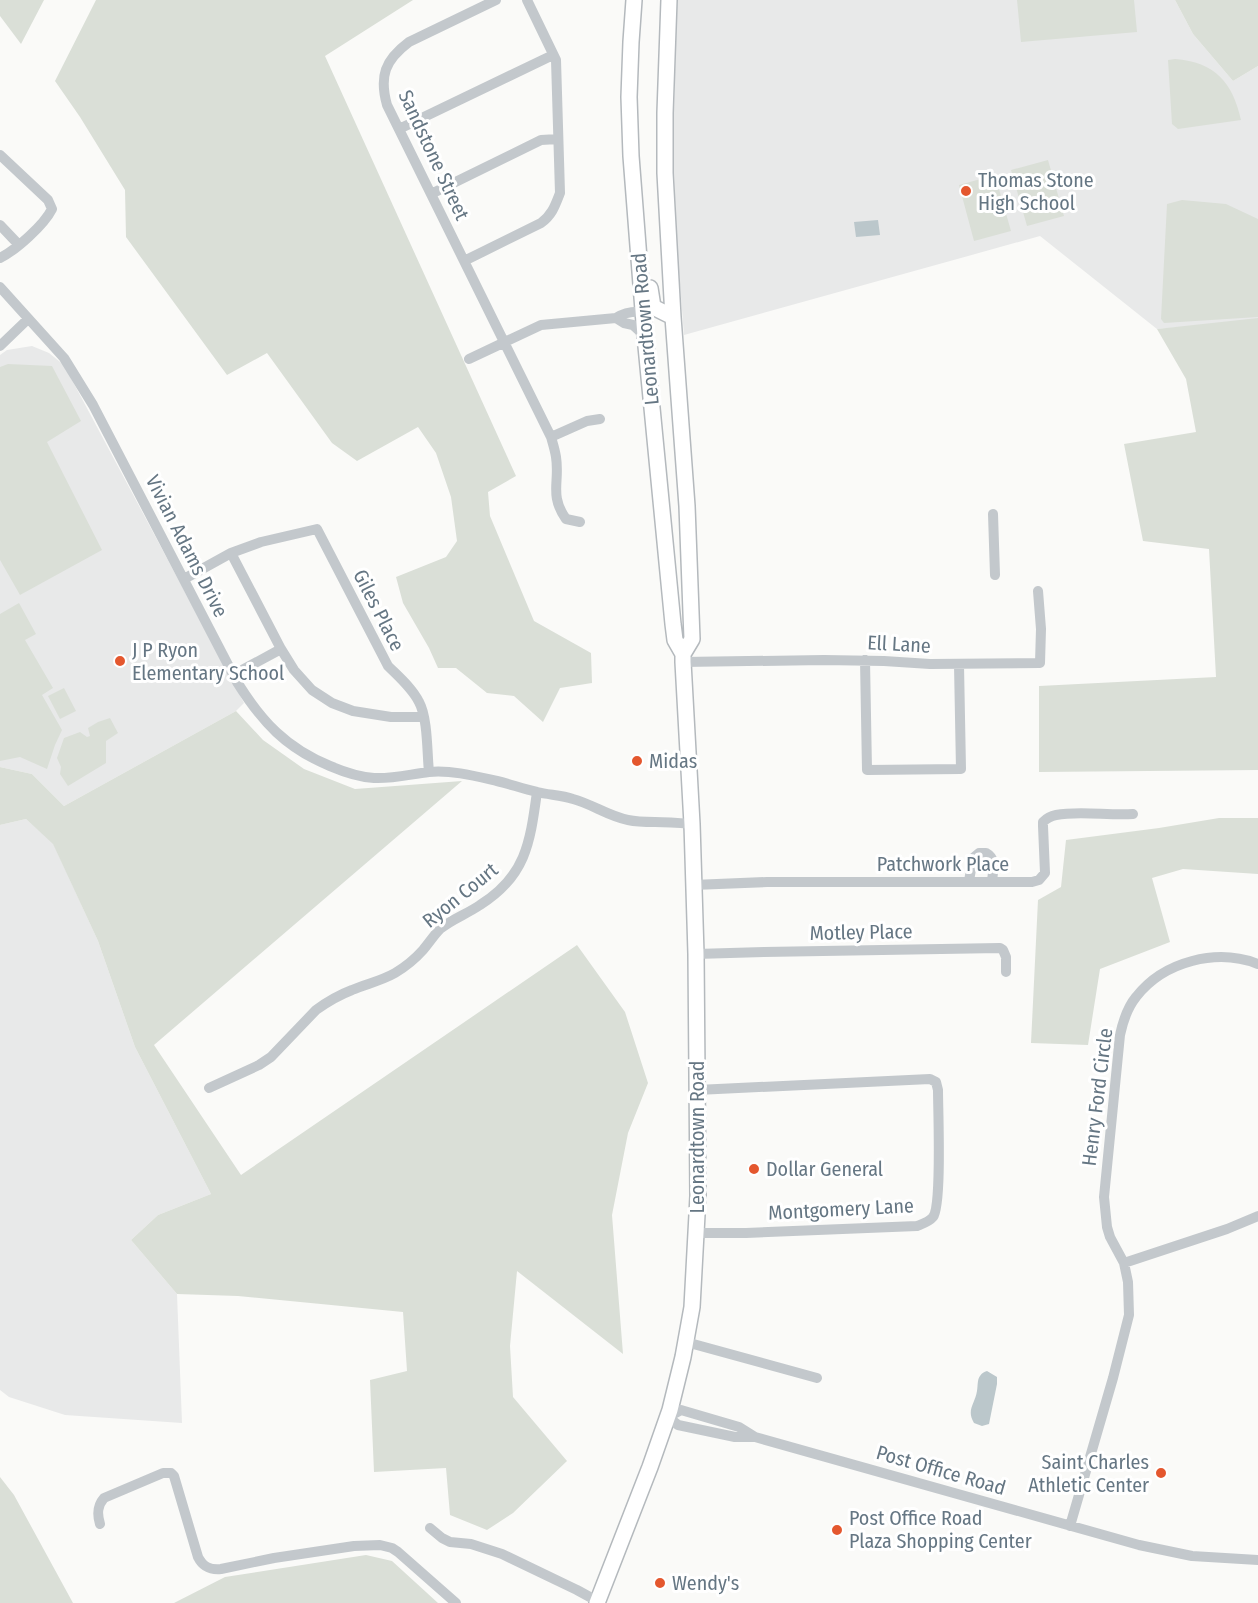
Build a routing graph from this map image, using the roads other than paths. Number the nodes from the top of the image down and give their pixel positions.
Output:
1 (496, 0) edge
2 (527, 0) edge
3 (634, 0) edge
4 (669, 0) edge
5 (553, 55) junction
6 (399, 129) junction
7 (558, 139) junction
8 (0, 155) edge
9 (431, 194) junction
10 (636, 217) junction
11 (0, 225) edge
12 (19, 245) junction
13 (0, 258) edge
14 (464, 261) junction
15 (0, 287) edge
16 (644, 312) junction
17 (673, 317) junction
18 (616, 318) junction
19 (28, 319) junction
20 (645, 336) junction
21 (504, 342) junction
22 (0, 346) edge
23 (469, 359) dead end
24 (678, 377) junction
25 (600, 419) dead end
26 (551, 437) junction
27 (993, 513) dead end
28 (580, 522) dead end
29 (231, 553) junction
30 (994, 575) dead end
31 (184, 579) junction
32 (1038, 591) dead end
33 (281, 649) junction
34 (683, 658) junction
35 (865, 660) junction
36 (959, 665) junction
37 (233, 675) junction
38 (424, 717) junction
39 (429, 772) junction
40 (537, 792) junction
41 (1134, 814) dead end
42 (692, 824) junction
43 (969, 881) junction
44 (992, 881) junction
45 (693, 885) junction
46 (696, 954) junction
47 (1258, 964) edge
48 (1006, 972) dead end
49 (209, 1088) dead end
50 (697, 1090) junction
51 (1258, 1216) edge
52 (696, 1233) junction
53 (1124, 1263) junction
54 (686, 1342) junction
55 (816, 1378) dead end
56 (668, 1417) junction
57 (755, 1437) junction
58 (100, 1524) dead end
59 (1070, 1526) junction
60 (430, 1528) dead end
61 (1258, 1560) edge
62 (597, 1602) edge
63 (456, 1603) edge

1 - 6 street, Sandstone Street
2 - 5 street
3 - 10 highway, Leonardtown Road
4 - 17 highway, Leonardtown Road
5 - 6 street
5 - 7 street
6 - 9 street, Sandstone Street
7 - 9 street
7 - 14 street
8 - 12 street
9 - 14 street, Sandstone Street
10 - 16 highway, Leonardtown Road
10 - 17 highway
11 - 12 street
12 - 13 street
14 - 21 street, Sandstone Street
15 - 19 street, Vivian Adams Drive
16 - 18 street
16 - 20 highway, Leonardtown Road
16 - 24 highway
17 - 24 highway, Leonardtown Road
18 - 20 street
18 - 21 street
19 - 22 street
19 - 31 street, Vivian Adams Drive
20 - 34 highway, Leonardtown Road
21 - 23 street
21 - 26 street, Sandstone Street
24 - 34 highway, Leonardtown Road
25 - 26 street
26 - 28 street, Sandstone Street
27 - 30 street
29 - 31 street
29 - 33 street
29 - 38 street, Giles Place
31 - 37 street, Vivian Adams Drive
32 - 36 street, Ell Lane
33 - 37 street
33 - 38 street
34 - 35 street, Ell Lane
34 - 42 highway, Leonardtown Road
35 - 36 street, Ell Lane
35 - 36 street
37 - 39 street, Vivian Adams Drive
38 - 39 street, Giles Place
39 - 40 street, Vivian Adams Drive
40 - 42 street, Vivian Adams Drive
40 - 49 street, Ryon Court
41 - 44 street, Patchwork Place
42 - 45 highway, Leonardtown Road
43 - 44 street, Patchwork Place
43 - 44 street
43 - 45 street, Patchwork Place
45 - 46 highway, Leonardtown Road
46 - 48 street, Motley Place
46 - 50 highway, Leonardtown Road
47 - 53 street, Henry Ford Circle
50 - 52 highway, Leonardtown Road
50 - 52 street, Montgomery Lane
51 - 53 street
52 - 54 highway, Leonardtown Road
53 - 59 street, Henry Ford Circle
54 - 55 street
54 - 56 highway, Leonardtown Road
56 - 57 street, Post Office Road
56 - 57 street, Post Office Road
56 - 62 highway, Leonardtown Road
57 - 59 street, Post Office Road
58 - 63 street
59 - 61 street, Post Office Road
60 - 62 street

